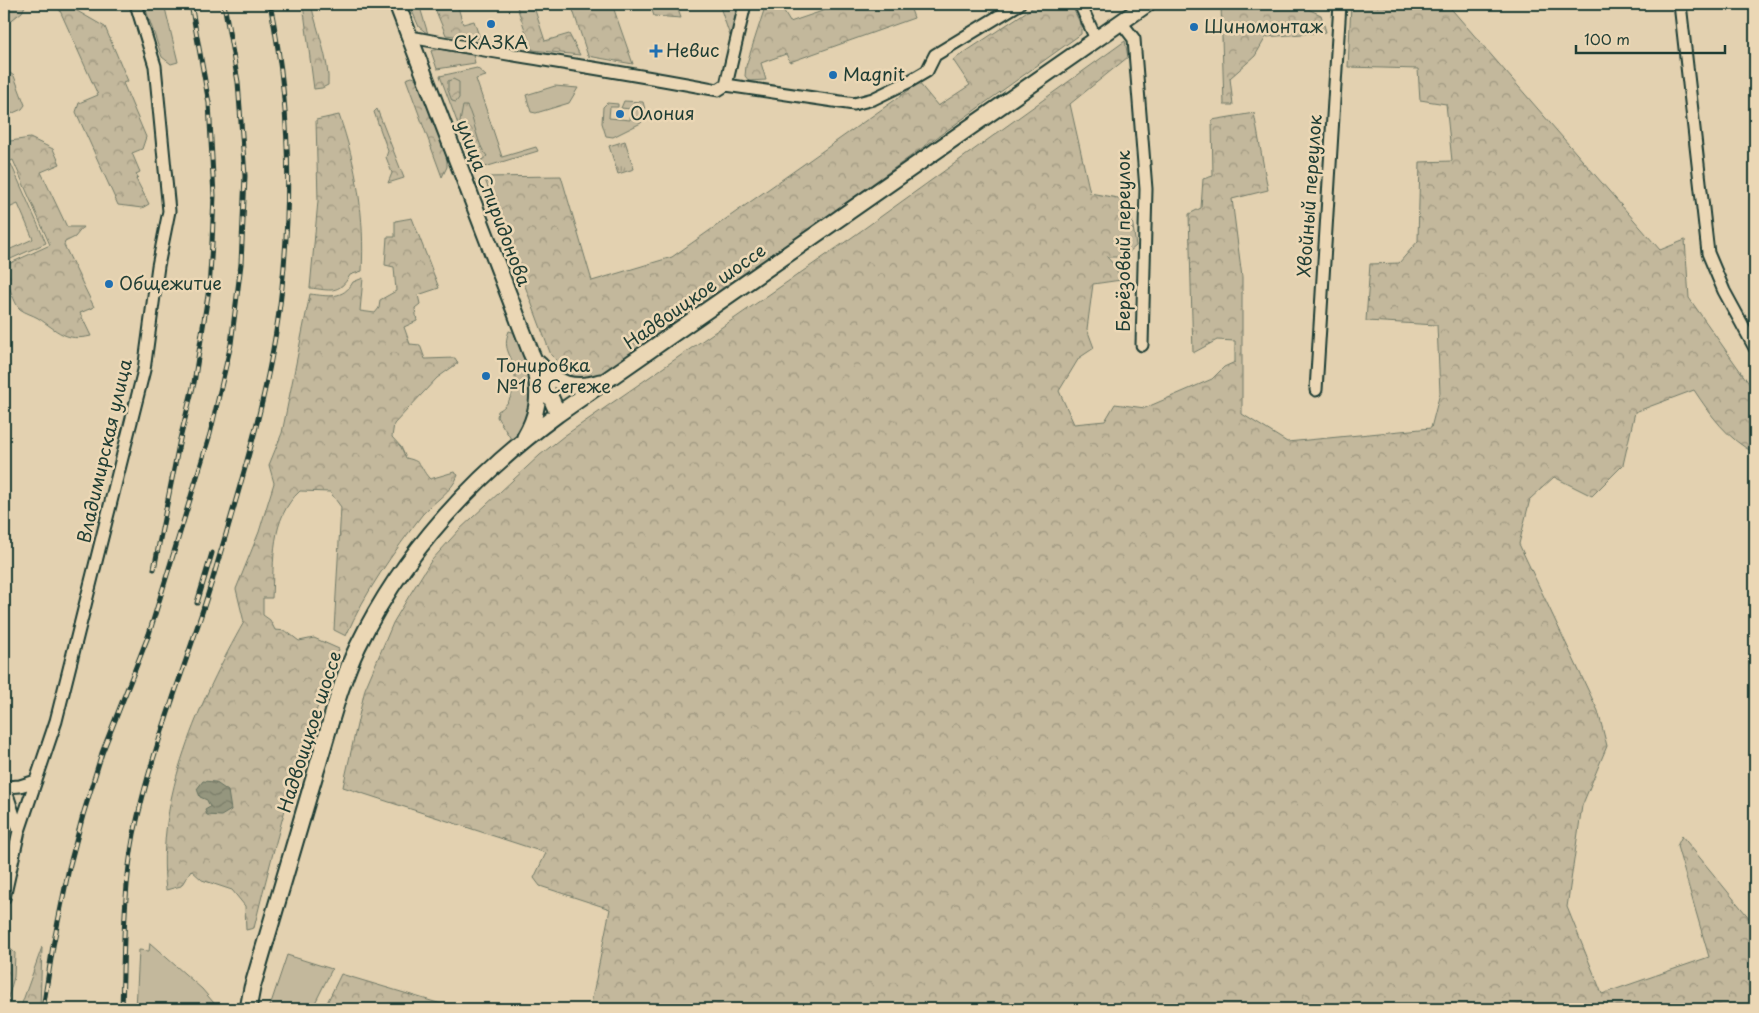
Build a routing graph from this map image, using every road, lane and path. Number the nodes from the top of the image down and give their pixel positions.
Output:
1 (136, 4) edge
2 (397, 4) edge
3 (745, 4) edge
4 (1019, 4) edge
5 (1080, 4) edge
6 (1147, 4) edge
7 (1340, 4) edge
8 (1680, 4) edge
9 (1122, 22) junction
10 (410, 37) junction
11 (1096, 39) junction
12 (726, 85) junction
13 (1142, 345) dead end
14 (1755, 348) edge
15 (531, 353) junction
16 (620, 372) junction
17 (1316, 390) dead end
18 (558, 414) junction
19 (523, 440) junction
20 (36, 781) junction
21 (4, 786) edge
22 (18, 831) junction
23 (4, 898) edge
24 (248, 1009) edge

1 - 20 street, Владимирская улица
2 - 10 main road, улица Спиридонова
3 - 12 street
4 - 12 street
5 - 11 street
6 - 9 main road, Надвоицкое шоссе
7 - 17 street, Хвойный переулок
8 - 14 street
9 - 11 main road, Надвоицкое шоссе
9 - 13 street, Берёзовый переулок
10 - 12 street
10 - 15 main road, улица Спиридонова
11 - 16 main road, Надвоицкое шоссе
15 - 16 main road
15 - 18 main road, улица Спиридонова
15 - 19 main road
16 - 18 main road, Надвоицкое шоссе
18 - 19 main road, Надвоицкое шоссе
19 - 24 main road, Надвоицкое шоссе
20 - 21 street
20 - 22 street, Владимирская улица
21 - 22 street
22 - 23 street, Владимирская улица

